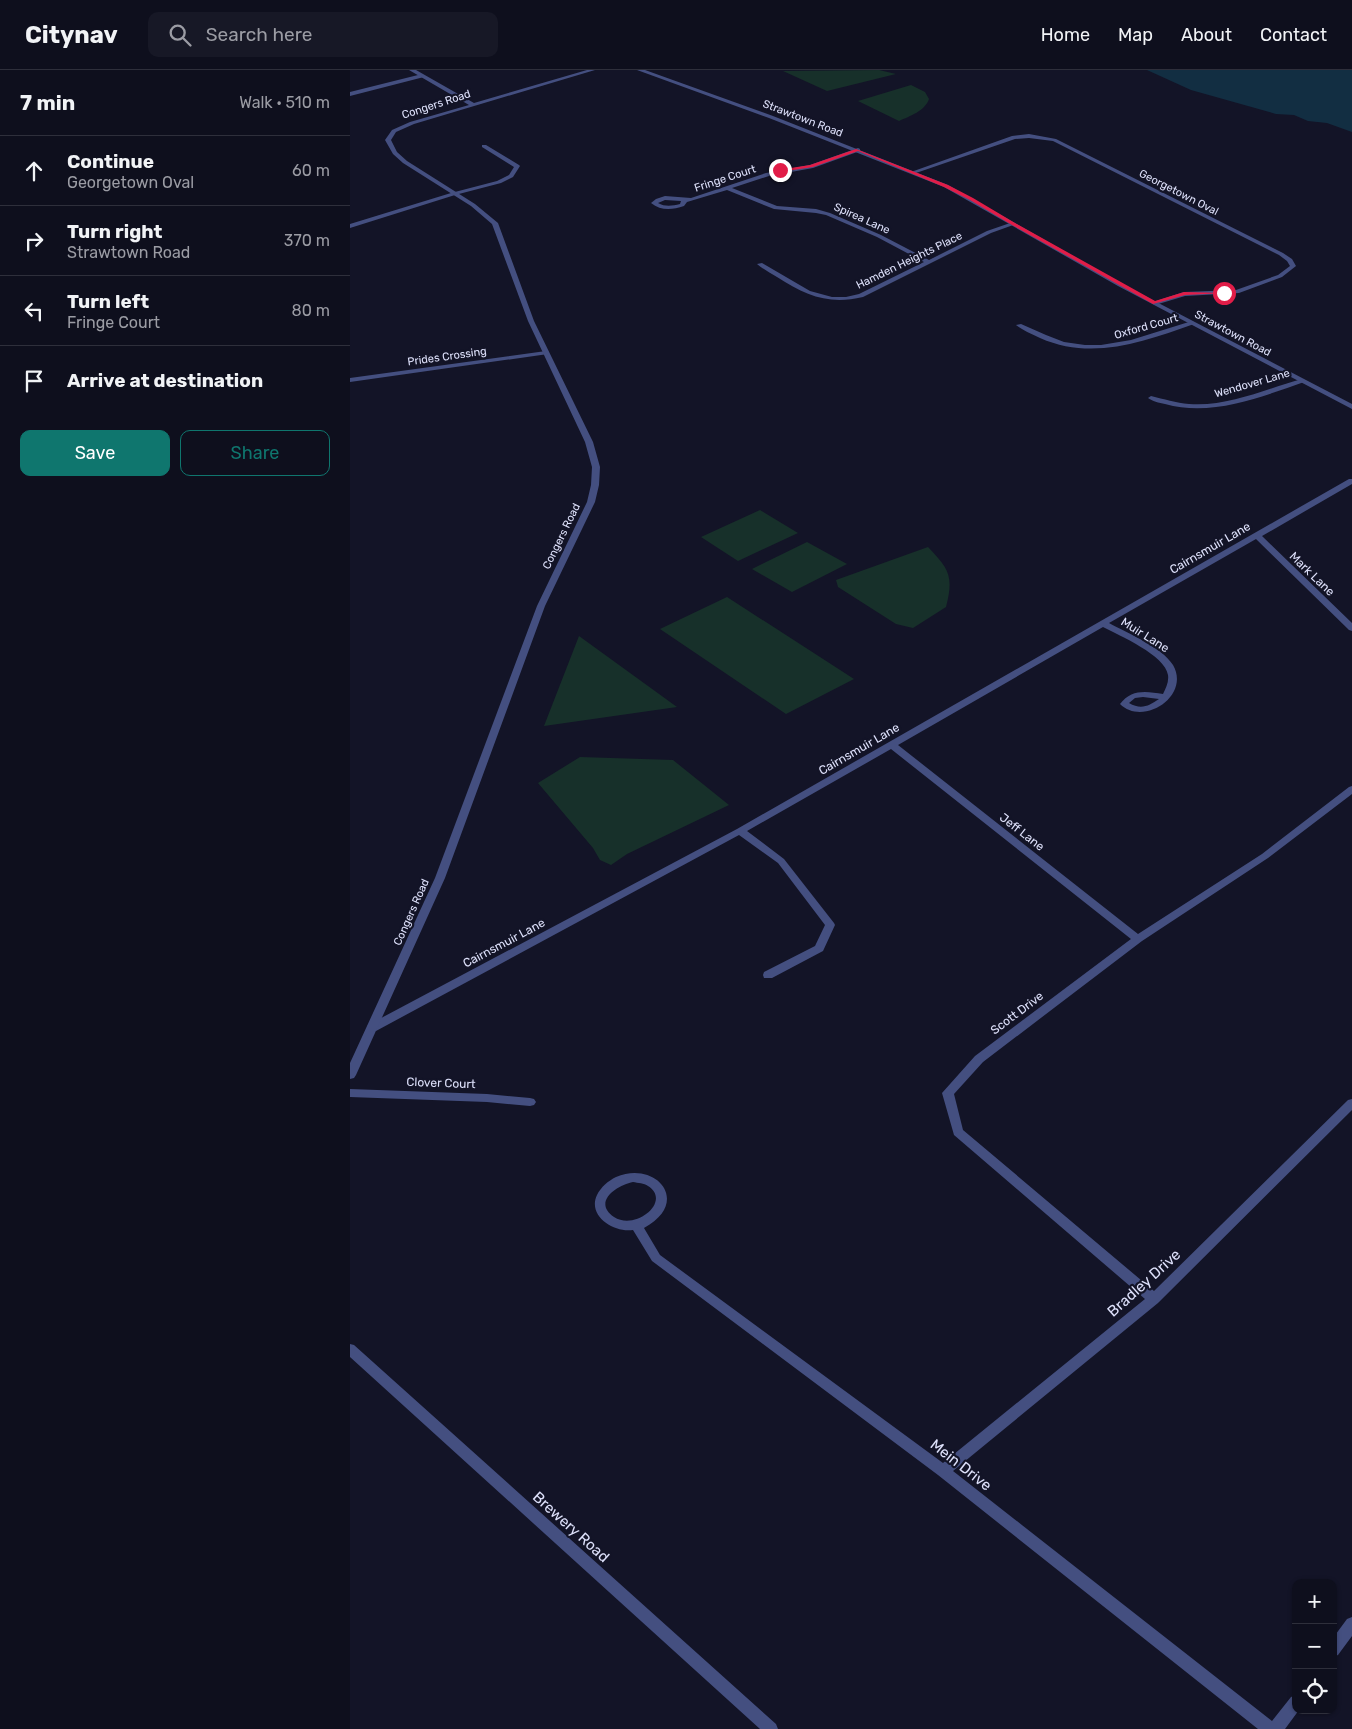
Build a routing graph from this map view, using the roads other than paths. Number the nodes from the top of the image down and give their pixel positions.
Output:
1 (412, 70) edge
2 (592, 70) edge
3 (640, 70) edge
4 (422, 76) junction
5 (350, 94) edge
6 (473, 105) junction
7 (484, 146) dead end
8 (858, 150) junction
9 (914, 172) junction
10 (727, 188) junction
11 (454, 194) junction
12 (685, 200) dead end
13 (1013, 224) junction
14 (350, 226) edge
15 (928, 262) junction
16 (760, 264) dead end
17 (1155, 303) junction
18 (1192, 323) junction
19 (1019, 325) dead end
20 (546, 353) junction
21 (350, 380) edge
22 (1302, 381) junction
23 (1151, 398) dead end
24 (1352, 407) edge
25 (1352, 481) edge
26 (1256, 536) junction
27 (1104, 624) junction
28 (1352, 628) edge
29 (1166, 697) dead end
30 (891, 744) junction
31 (1352, 789) edge
32 (740, 831) junction
33 (1138, 940) junction
34 (768, 974) dead end
35 (372, 1028) junction
36 (350, 1075) edge
37 (350, 1093) edge
38 (530, 1102) dead end
39 (1352, 1103) edge
40 (636, 1225) junction
41 (1154, 1299) junction
42 (350, 1349) edge
43 (943, 1471) junction
44 (1352, 1624) edge
45 (1337, 1645) edge
46 (1292, 1707) edge
47 (771, 1729) edge
48 (1270, 1729) edge
49 (1276, 1729) edge

1 - 4 street
2 - 6 street, Congers Road
3 - 8 street, Strawtown Road
4 - 5 street
4 - 6 street
6 - 11 street, Congers Road
7 - 11 street
8 - 9 street, Strawtown Road
8 - 10 street, Fringe Court
9 - 13 street, Strawtown Road
9 - 17 street, Georgetown Oval
10 - 12 street, Fringe Court
10 - 15 street, Spirea Lane
11 - 14 street
11 - 20 street, Congers Road
13 - 15 street, Hamden Heights Place
13 - 17 street, Strawtown Road
15 - 16 street, Hamden Heights Place
17 - 18 street, Strawtown Road
18 - 19 street, Oxford Court
18 - 22 street, Strawtown Road
20 - 21 street, Prides Crossing
20 - 35 street, Congers Road
22 - 23 street, Wendover Lane
22 - 24 street, Strawtown Road
25 - 26 street, Cairnsmuir Lane
26 - 27 street, Cairnsmuir Lane
26 - 28 street, Mark Lane
27 - 29 street, Muir Lane
27 - 30 street, Cairnsmuir Lane
30 - 32 street, Cairnsmuir Lane
30 - 33 street, Jeff Lane
31 - 33 street, Scott Drive
32 - 34 street
32 - 35 street, Cairnsmuir Lane
33 - 41 street, Scott Drive
35 - 36 street, Congers Road
37 - 38 street, Clover Court
39 - 41 street, Bradley Drive
40 - 40 street
40 - 43 street, Mein Drive
41 - 43 street, Bradley Drive
42 - 47 street, Brewery Road
43 - 48 street, Mein Drive
44 - 45 street
46 - 49 street

